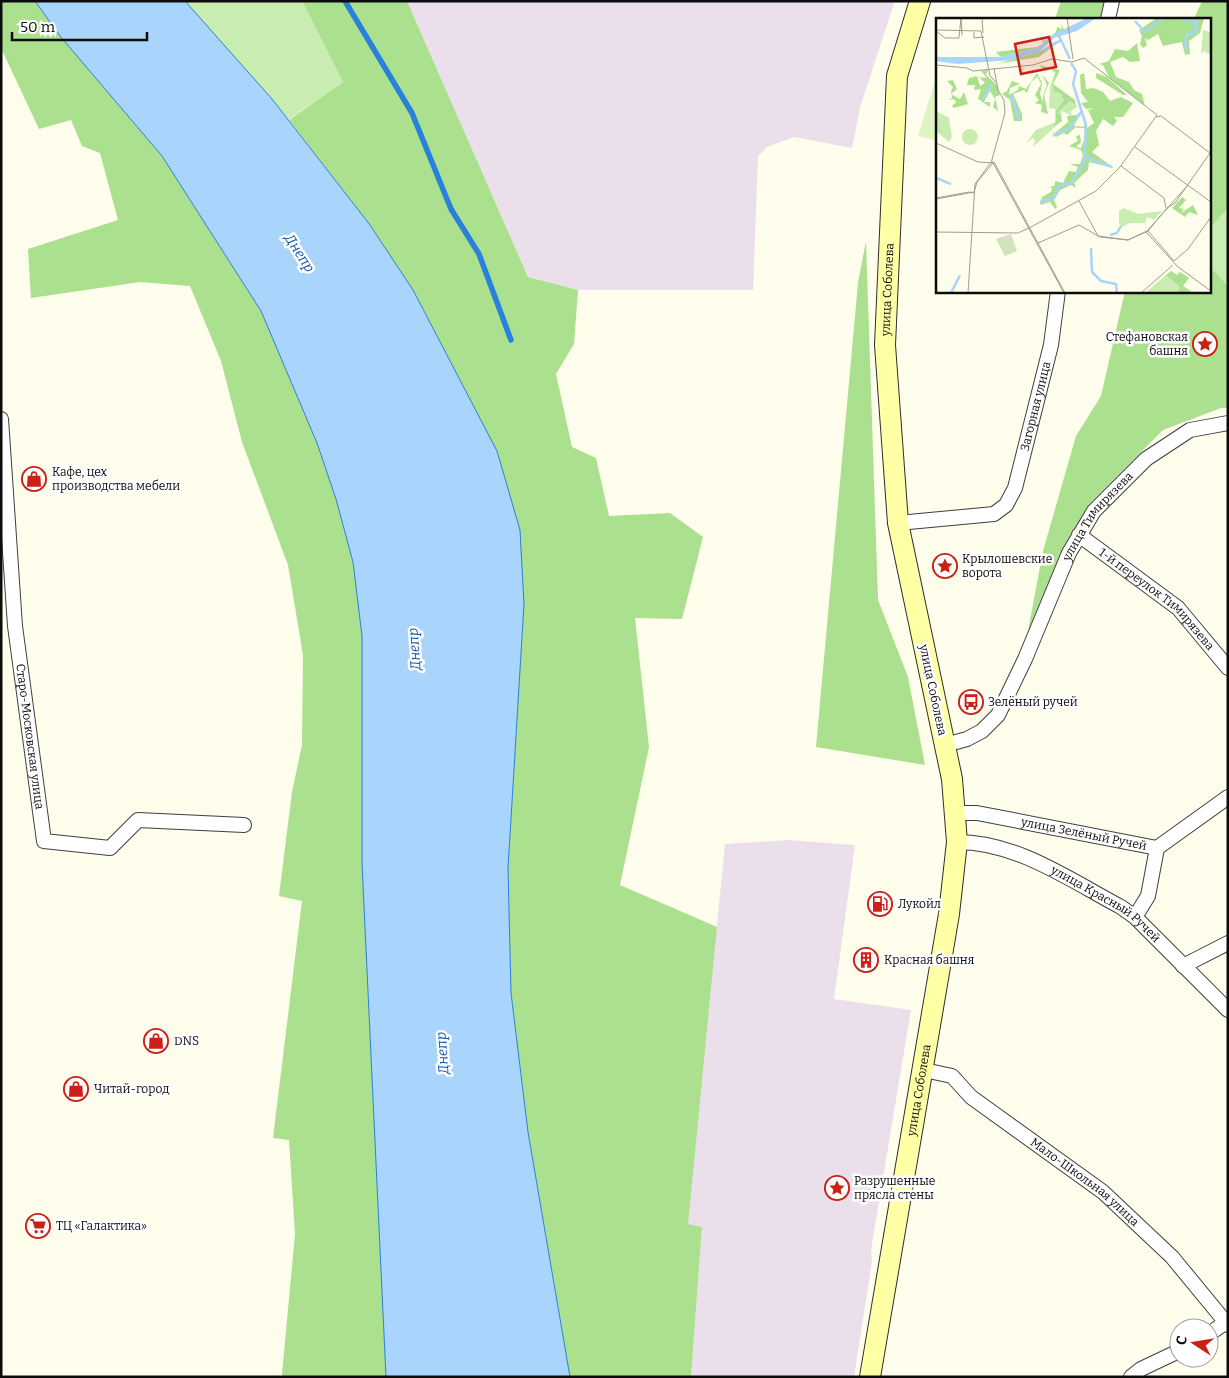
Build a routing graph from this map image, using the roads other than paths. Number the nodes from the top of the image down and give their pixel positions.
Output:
1 (920, 1) edge
2 (1112, 1) edge
3 (1108, 18) edge
4 (1058, 292) edge
5 (1, 419) edge
6 (1228, 423) edge
7 (898, 523) junction
8 (1079, 535) junction
9 (1228, 668) edge
10 (945, 745) junction
11 (1228, 797) edge
12 (956, 813) junction
13 (244, 825) dead end
14 (957, 842) junction
15 (1156, 848) junction
16 (1135, 917) junction
17 (1228, 943) edge
18 (1182, 966) junction
19 (1228, 1010) edge
20 (924, 1070) junction
21 (1227, 1323) edge
22 (1169, 1356) edge
23 (870, 1377) edge
24 (1131, 1377) edge

1 - 7 main road, улица Соболева
2 - 3 street
4 - 7 street, Загорная улица
5 - 13 street, Старо-Московская улица
6 - 8 street, улица Тимирязева
7 - 10 main road, улица Соболева
8 - 9 street, 1-й переулок Тимирязева
8 - 10 street, улица Тимирязева
10 - 12 main road, улица Соболева
11 - 15 street, улица Зелёный Ручей
12 - 14 main road, улица Соболева
12 - 15 street, улица Зелёный Ручей
14 - 16 street, улица Красный Ручей
14 - 20 main road, улица Соболева
15 - 16 street
16 - 18 street, улица Красный Ручей
17 - 18 street
18 - 19 street, улица Красный Ручей
20 - 21 street, Мало-Школьная улица
20 - 23 main road, улица Соболева
22 - 24 street

